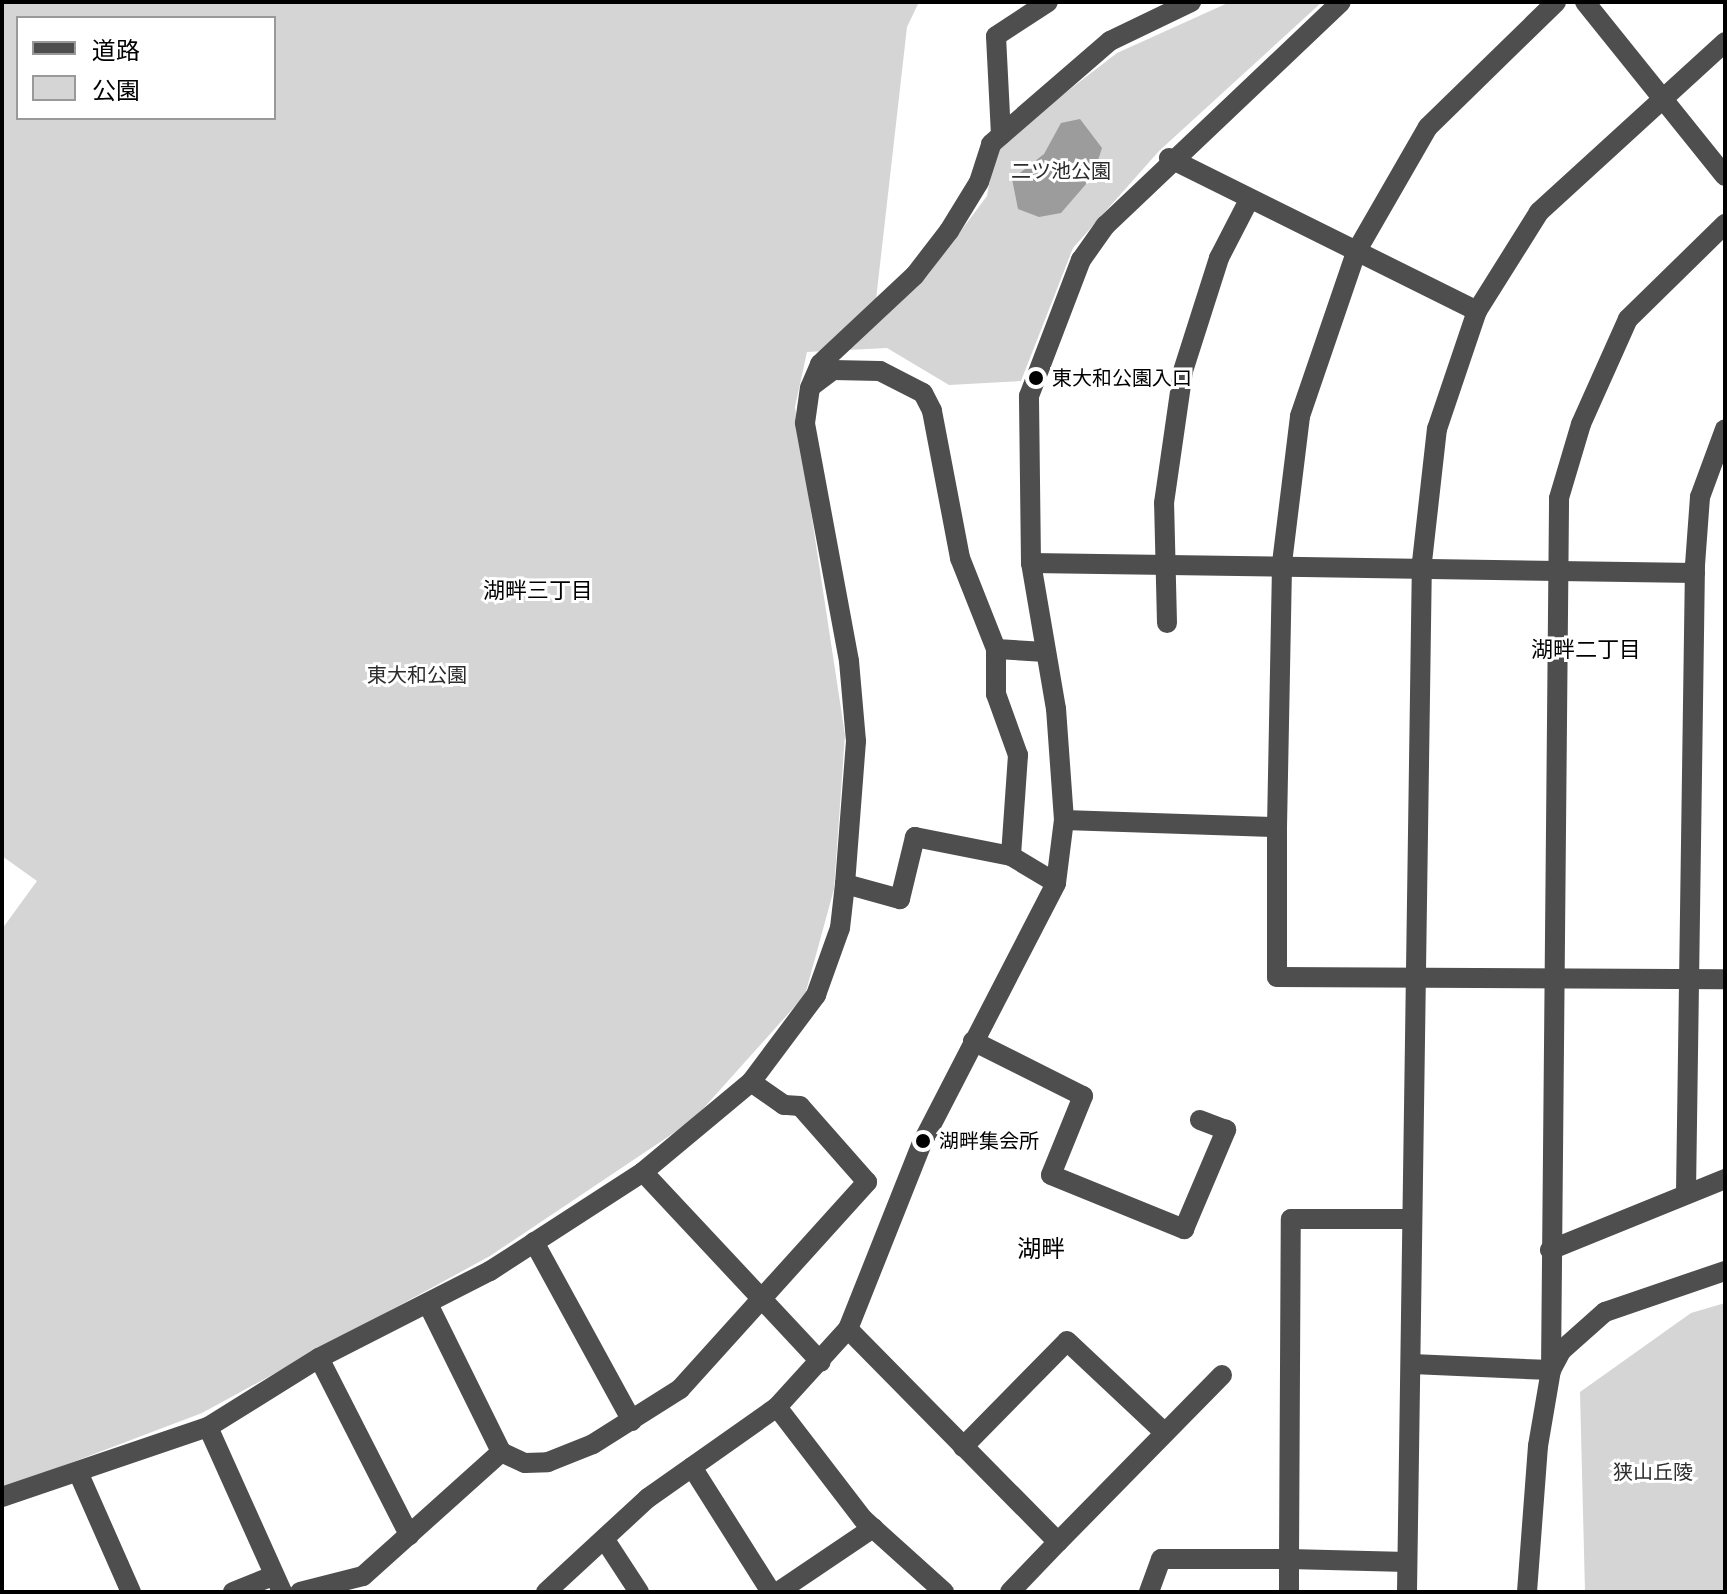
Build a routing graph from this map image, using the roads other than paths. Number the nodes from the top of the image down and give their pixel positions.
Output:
1 (1048, 2) edge
2 (1191, 2) edge
3 (1341, 2) edge
4 (1556, 2) edge
5 (1585, 2) edge
6 (1725, 42) edge
7 (1661, 96) junction
8 (1001, 135) junction
9 (1169, 158) junction
10 (1725, 176) edge
11 (1249, 200) junction
12 (1725, 224) edge
13 (1356, 252) junction
14 (1477, 311) junction
15 (810, 388) junction
16 (1725, 429) edge
17 (1031, 563) junction
18 (1282, 563) junction
19 (1162, 564) junction
20 (1422, 571) junction
21 (1561, 571) junction
22 (1695, 573) junction
23 (1167, 623) dead end
24 (996, 649) junction
25 (1045, 652) junction
26 (1064, 820) junction
27 (1277, 827) junction
28 (1011, 856) junction
29 (1056, 883) junction
30 (845, 884) junction
31 (1555, 976) junction
32 (1416, 977) junction
33 (1688, 979) junction
34 (1725, 979) edge
35 (973, 1041) junction
36 (751, 1082) junction
37 (1200, 1120) dead end
38 (643, 1172) junction
39 (1725, 1179) edge
40 (1686, 1193) junction
41 (1411, 1219) junction
42 (534, 1242) junction
43 (1550, 1250) junction
44 (1725, 1271) edge
45 (763, 1303) junction
46 (428, 1304) junction
47 (848, 1329) junction
48 (319, 1358) junction
49 (821, 1362) junction
50 (1412, 1364) junction
51 (1551, 1370) junction
52 (1222, 1375) dead end
53 (777, 1407) junction
54 (632, 1421) junction
55 (208, 1427) junction
56 (1165, 1433) junction
57 (963, 1447) junction
58 (501, 1452) junction
59 (692, 1467) junction
60 (78, 1472) junction
61 (2, 1497) edge
62 (873, 1528) junction
63 (409, 1535) junction
64 (605, 1540) junction
65 (1058, 1542) junction
66 (1289, 1559) junction
67 (1407, 1562) junction
68 (276, 1584) edge
69 (131, 1592) edge
70 (233, 1592) edge
71 (300, 1592) edge
72 (546, 1592) edge
73 (639, 1592) edge
74 (771, 1592) edge
75 (778, 1592) edge
76 (944, 1592) edge
77 (1010, 1592) edge
78 (1149, 1592) edge
79 (1289, 1592) edge
80 (1407, 1592) edge
81 (1527, 1592) edge

1 - 8 street
2 - 8 street
3 - 9 street
4 - 13 street
5 - 7 street
6 - 7 street
7 - 10 street
7 - 14 street
8 - 15 street
9 - 11 street
9 - 17 street
11 - 13 street
11 - 19 street
12 - 21 street
13 - 14 street
13 - 18 street
14 - 20 street
15 - 24 street
15 - 30 street
16 - 22 street
17 - 19 street
17 - 25 street
18 - 19 street
18 - 20 street
18 - 27 street
19 - 23 street
20 - 21 street
20 - 32 street
21 - 22 street
21 - 31 street
22 - 33 street
24 - 25 street
24 - 28 street
25 - 26 street
26 - 27 street
26 - 29 street
27 - 32 street
28 - 29 street
28 - 30 street
29 - 35 street
30 - 36 street
31 - 32 street
31 - 33 street
31 - 43 street
32 - 41 street
33 - 34 street
33 - 40 street
35 - 37 street
35 - 47 street
36 - 38 street
36 - 45 street
38 - 42 street
38 - 45 street
39 - 40 street
40 - 43 street
41 - 50 street
41 - 66 street
42 - 46 street
42 - 54 street
43 - 51 street
44 - 51 street
45 - 49 street
45 - 54 street
46 - 48 street
46 - 58 street
47 - 49 street
47 - 57 street
48 - 55 street
48 - 63 street
49 - 53 street
50 - 51 street
50 - 67 street
51 - 81 street
52 - 56 street
53 - 59 street
53 - 62 street
54 - 58 street
55 - 60 street
55 - 68 street
56 - 57 street
56 - 65 street
57 - 65 street
58 - 63 street
59 - 64 street
59 - 74 street
60 - 61 street
60 - 69 street
62 - 75 street
62 - 76 street
63 - 71 street
64 - 72 street
64 - 73 street
65 - 77 street
66 - 67 street
66 - 78 street
66 - 79 street
67 - 80 street
68 - 70 street

